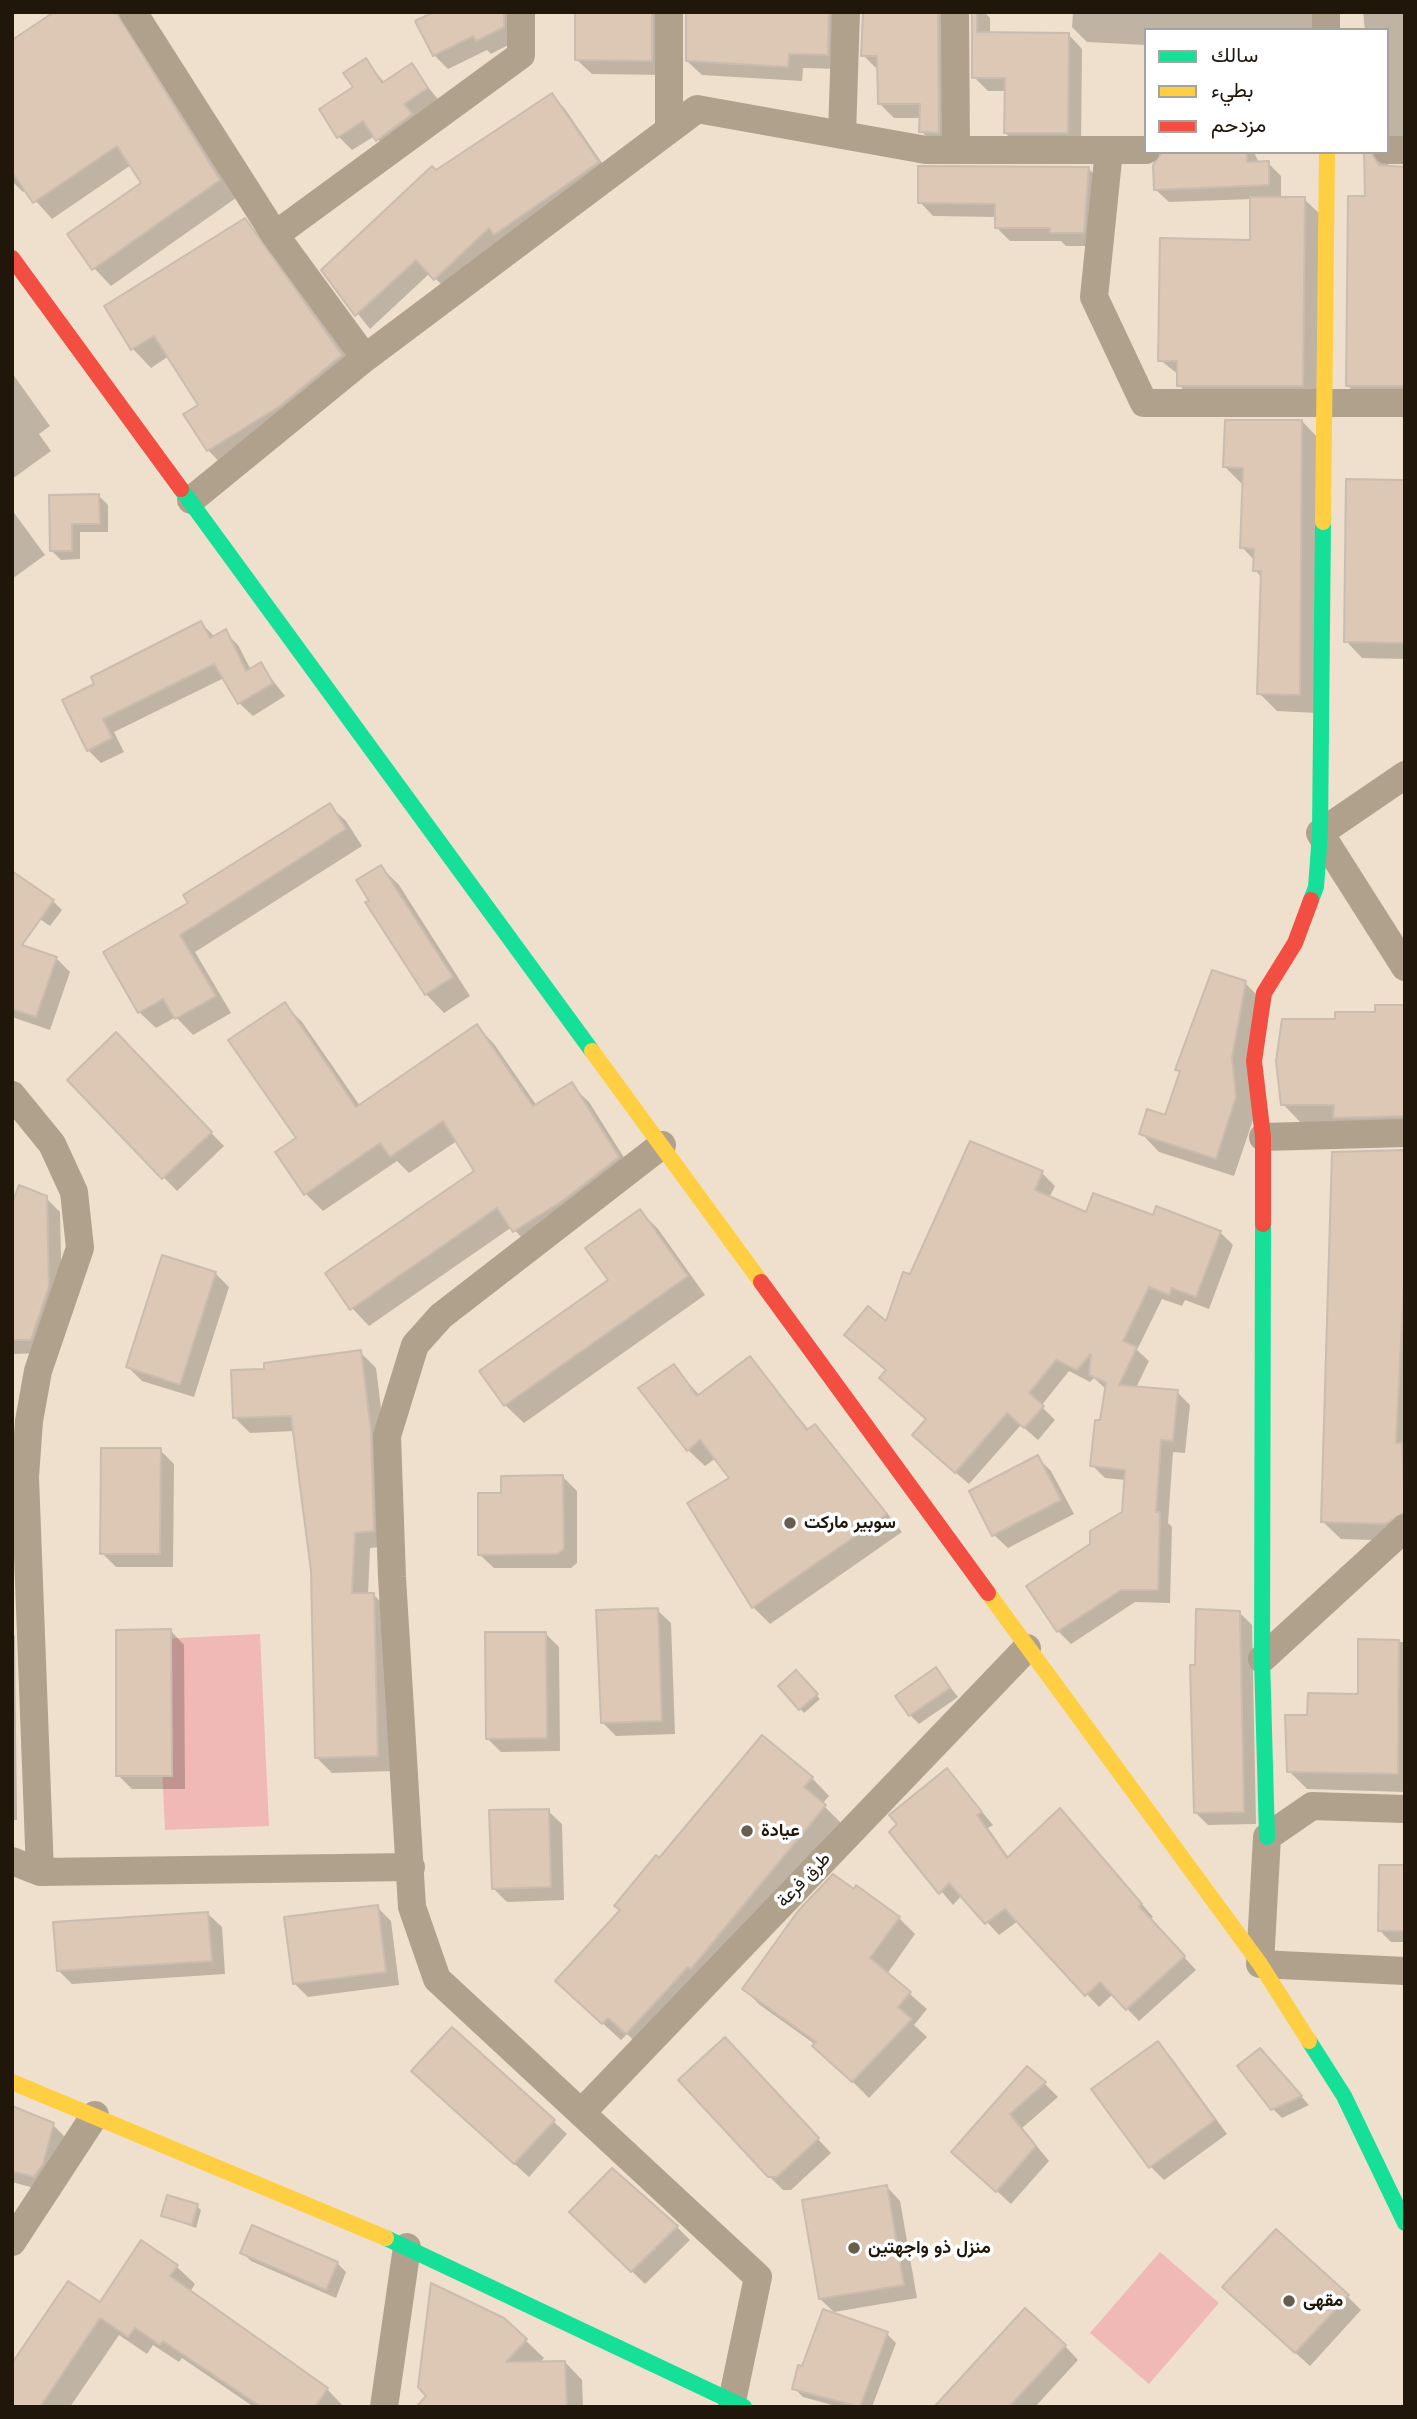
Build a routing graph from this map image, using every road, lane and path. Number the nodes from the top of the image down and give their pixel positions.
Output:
1 (133, 12) edge
2 (521, 12) edge
3 (669, 12) edge
4 (846, 12) edge
5 (955, 12) edge
6 (669, 130) junction
7 (842, 135) junction
8 (956, 150) junction
9 (1109, 150) junction
10 (1144, 150) edge
11 (1328, 154) edge
12 (275, 234) junction
13 (12, 258) edge
14 (365, 358) junction
15 (1322, 403) junction
16 (1405, 403) edge
17 (191, 499) junction
18 (1405, 775) edge
19 (1320, 833) junction
20 (1405, 967) edge
21 (12, 1095) edge
22 (1405, 1133) edge
23 (1263, 1137) junction
24 (662, 1145) junction
25 (1405, 1528) edge
26 (1027, 1648) junction
27 (1262, 1659) junction
28 (1405, 1809) edge
29 (1267, 1837) junction
30 (12, 1861) edge
31 (411, 1867) junction
32 (40, 1872) junction
33 (1260, 1964) junction
34 (1405, 1971) edge
35 (12, 2082) edge
36 (581, 2113) junction
37 (95, 2115) junction
38 (1405, 2222) edge
39 (12, 2242) edge
40 (407, 2247) junction
41 (738, 2404) edge
42 (384, 2407) edge

1 - 12 street
2 - 12 street
3 - 6 street
4 - 7 street
5 - 8 street
6 - 7 street
6 - 14 street
7 - 8 street
8 - 9 street
9 - 10 street
9 - 15 street
11 - 15 street
12 - 14 street
13 - 17 street
14 - 17 street
15 - 16 street
15 - 19 street
17 - 24 street
18 - 19 street
19 - 20 street
19 - 23 street
21 - 32 street
22 - 23 street
23 - 27 street
24 - 26 street
24 - 31 street
25 - 27 street
26 - 33 street
26 - 36 street, طرق فرعة
27 - 29 street
28 - 29 street
29 - 33 street
30 - 32 street
31 - 32 street
31 - 36 street
33 - 34 street
33 - 38 street
35 - 37 street
36 - 41 street
37 - 39 street
37 - 40 street
40 - 41 street
40 - 42 street

